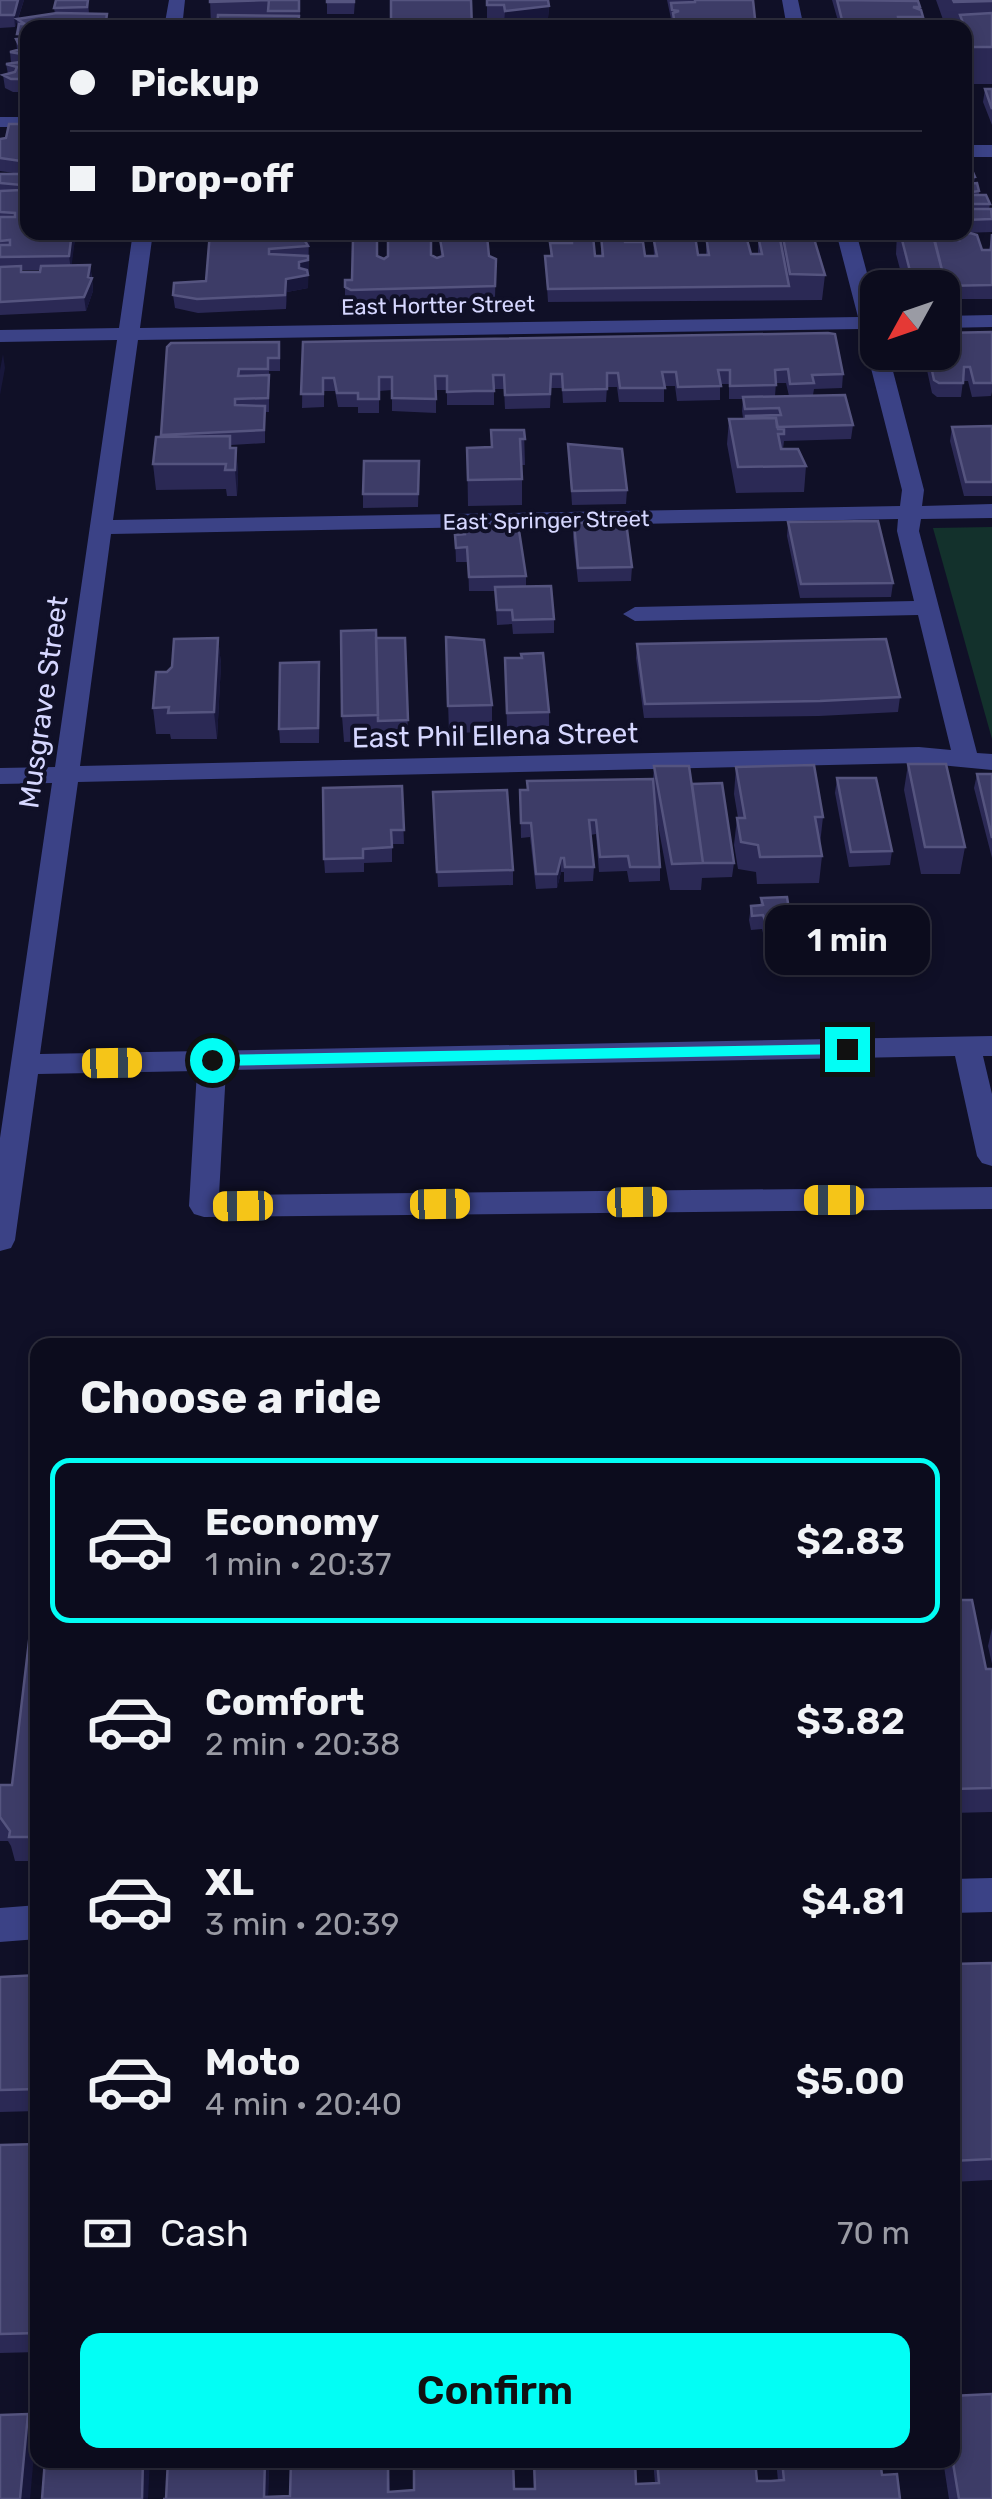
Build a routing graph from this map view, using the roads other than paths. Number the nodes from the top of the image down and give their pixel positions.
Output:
1 (142, 240) edge
2 (848, 240) edge
3 (860, 279) edge
4 (992, 321) edge
5 (960, 322) edge
6 (860, 323) edge
7 (128, 334) junction
8 (0, 336) edge
9 (884, 370) edge
10 (992, 512) edge
11 (910, 514) junction
12 (100, 527) junction
13 (930, 608) junction
14 (635, 614) dead end
15 (966, 759) junction
16 (992, 762) edge
17 (66, 774) junction
18 (0, 776) edge
19 (979, 1047) edge
20 (212, 1060) junction
21 (26, 1064) junction
22 (992, 1156) edge
23 (992, 1198) edge
24 (0, 1240) edge
25 (992, 1895) edge
26 (960, 1896) edge
27 (30, 1923) edge
28 (0, 1925) edge

1 - 7 street, Musgrave Street
2 - 3 street
4 - 5 street
6 - 7 street, East Hortter Street
7 - 8 street, East Hortter Street
7 - 12 street, Musgrave Street
9 - 11 street
10 - 11 street, East Springer Street
11 - 12 street, East Springer Street
11 - 13 street
12 - 17 street, Musgrave Street
13 - 14 street
13 - 15 street
15 - 16 street, East Phil Ellena Street
15 - 17 street, East Phil Ellena Street
17 - 18 street, East Phil Ellena Street
17 - 21 street, Musgrave Street
19 - 20 street
19 - 22 street
20 - 21 street
20 - 23 street
21 - 24 street, Musgrave Street
25 - 26 street
27 - 28 street

